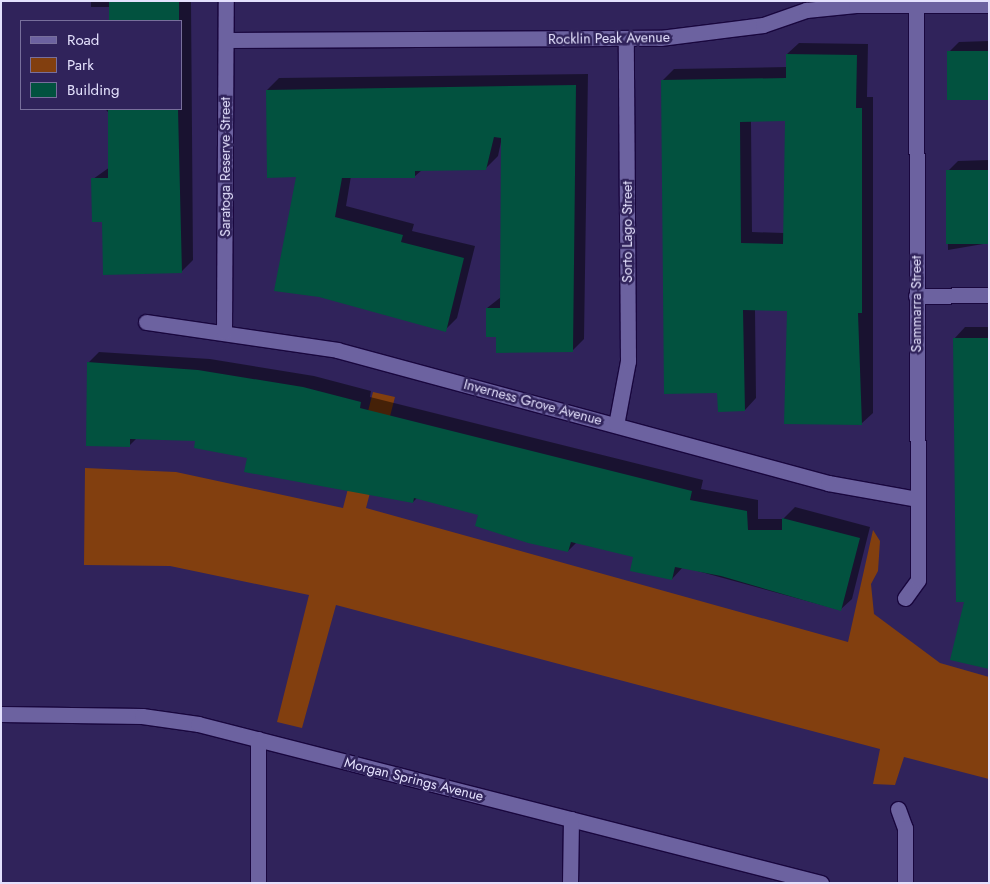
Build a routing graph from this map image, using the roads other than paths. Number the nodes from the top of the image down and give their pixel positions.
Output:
1 (226, 1) edge
2 (916, 5) junction
3 (989, 6) edge
4 (626, 38) junction
5 (226, 40) junction
6 (989, 295) edge
7 (916, 296) junction
8 (146, 322) dead end
9 (224, 332) junction
10 (616, 425) junction
11 (917, 499) junction
12 (905, 598) dead end
13 (1, 714) edge
14 (258, 739) junction
15 (898, 809) dead end
16 (572, 819) junction
17 (258, 883) edge
18 (570, 883) edge
19 (821, 883) edge
20 (906, 883) edge

1 - 5 street, Saratoga Reserve Street
2 - 3 street, Rocklin Peak Avenue
2 - 4 street, Rocklin Peak Avenue
2 - 7 street, Sammarra Street
4 - 5 street, Rocklin Peak Avenue
4 - 10 street, Sorto Lago Street
5 - 9 street, Saratoga Reserve Street
6 - 7 street
7 - 11 street, Sammarra Street
8 - 9 street, Inverness Grove Avenue
9 - 10 street, Inverness Grove Avenue
10 - 11 street, Inverness Grove Avenue
11 - 12 street, Sammarra Street
13 - 14 street, Morgan Springs Avenue
14 - 16 street, Morgan Springs Avenue
14 - 17 street
15 - 20 street
16 - 18 street
16 - 19 street, Morgan Springs Avenue

